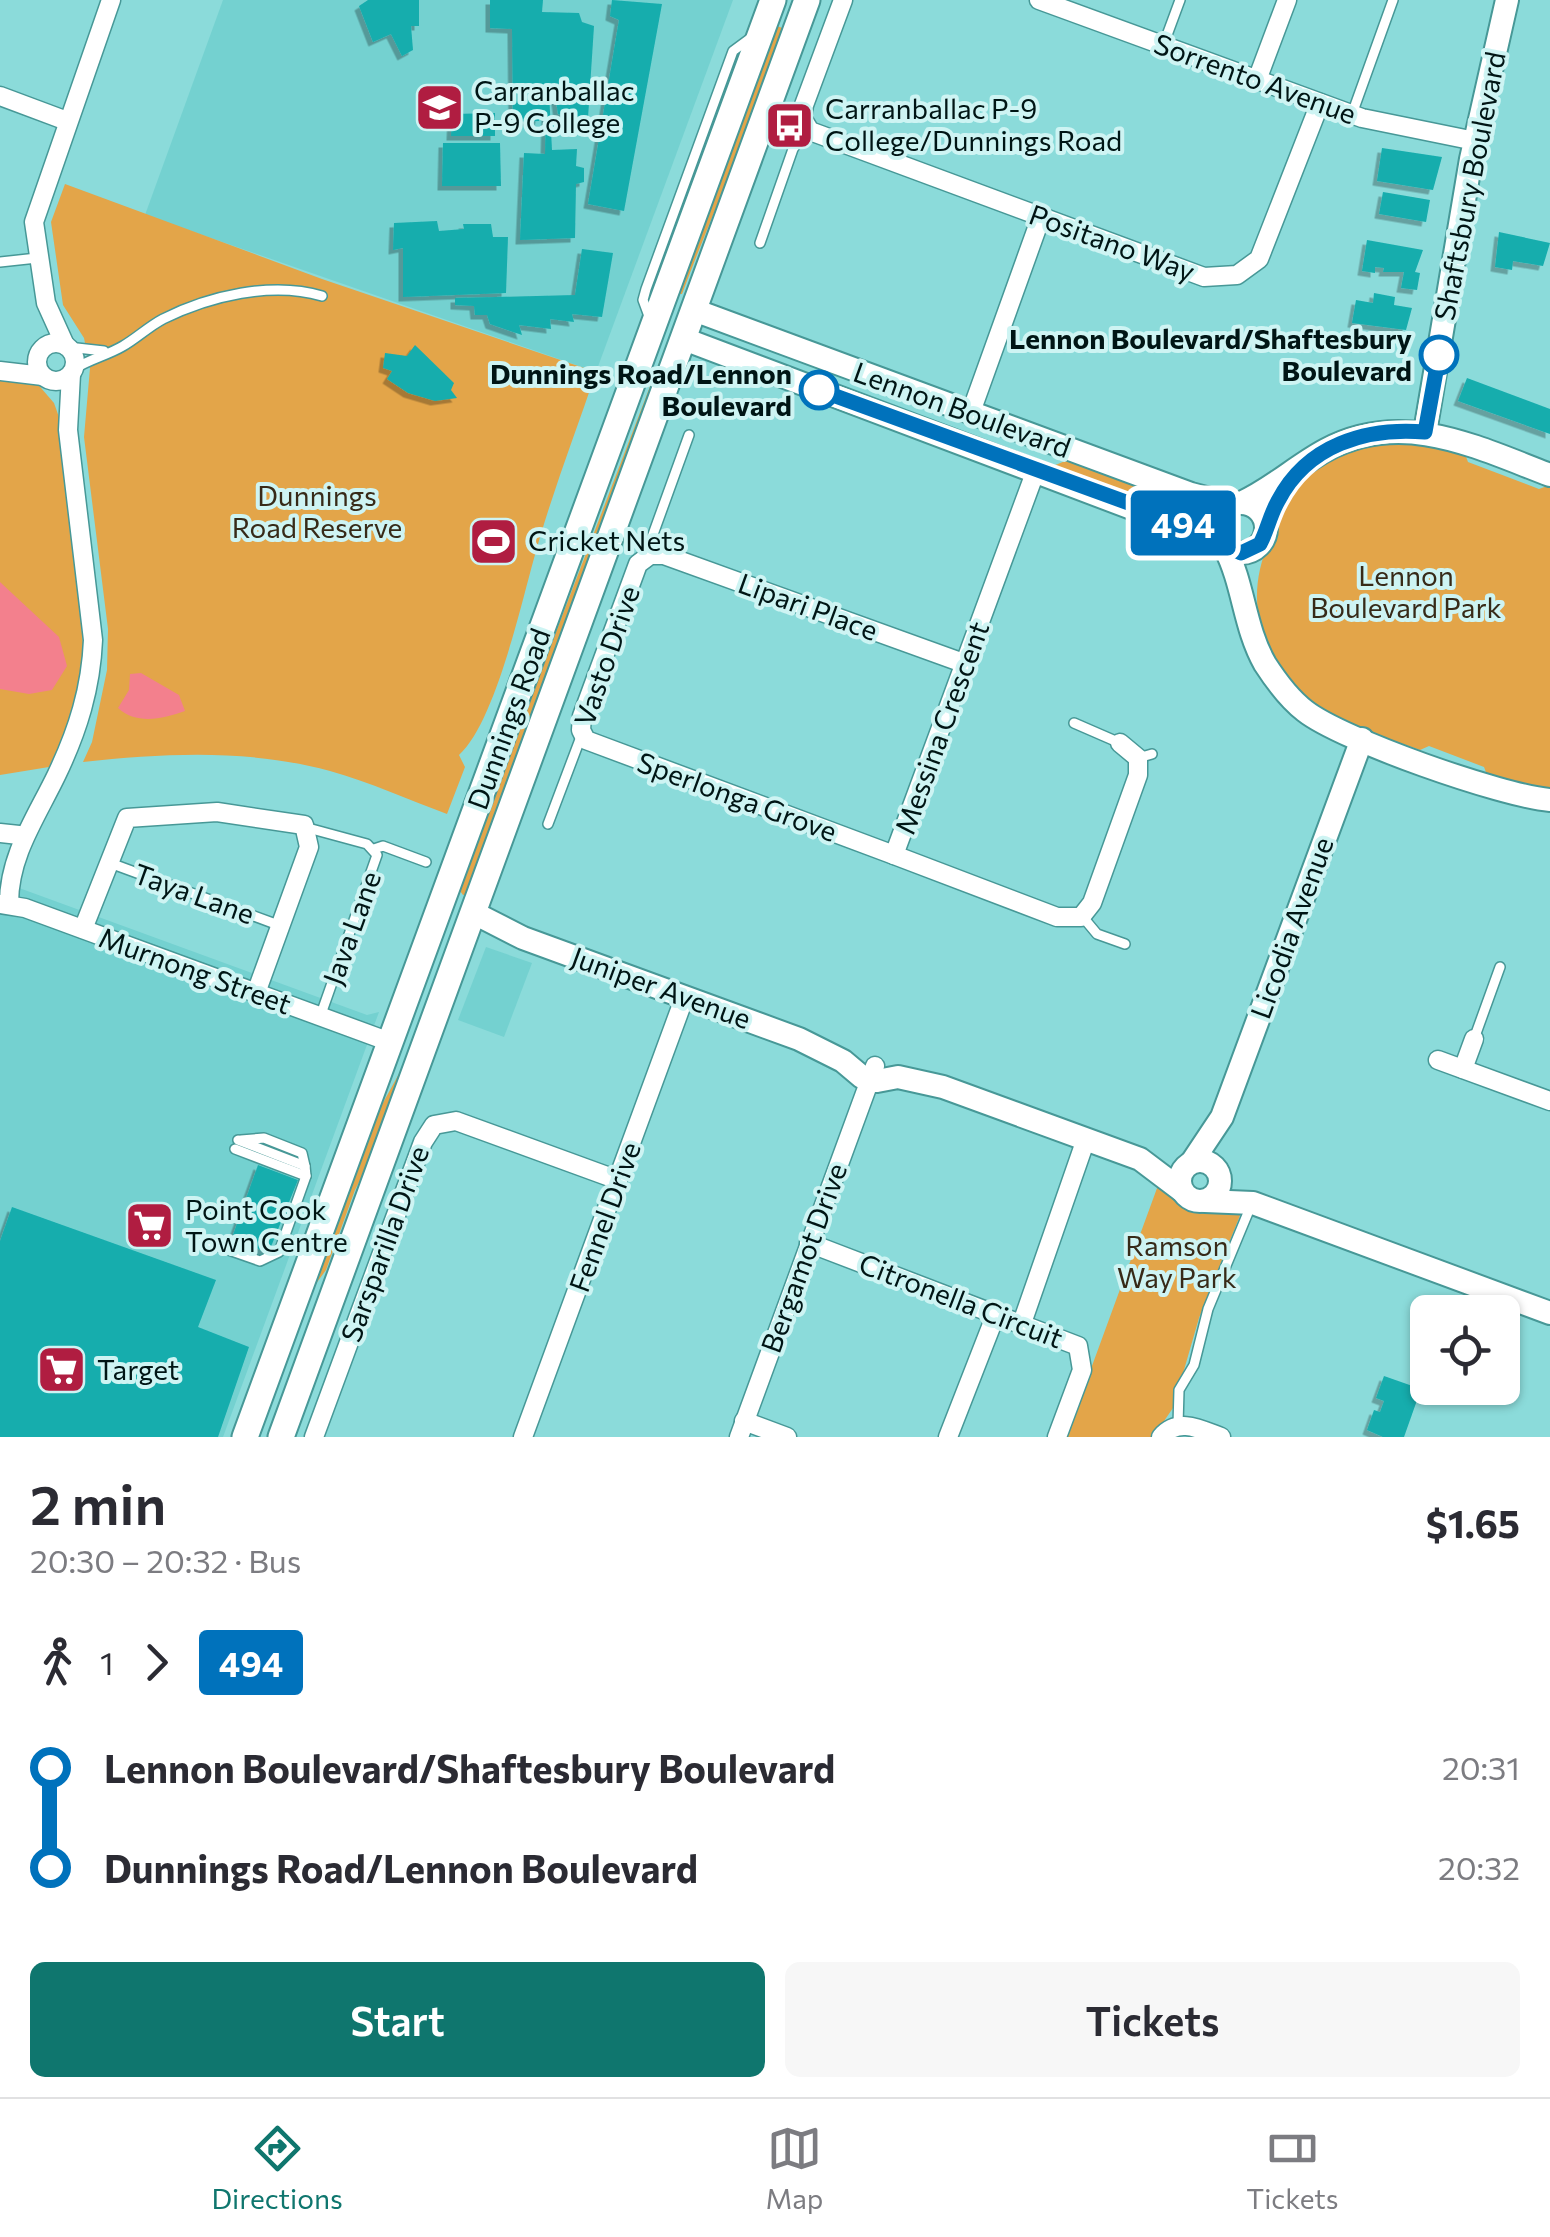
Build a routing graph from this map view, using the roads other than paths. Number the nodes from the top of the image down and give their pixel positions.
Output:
1 (111, 0) edge
2 (773, 0) edge
3 (807, 0) edge
4 (843, 0) edge
5 (1039, 0) edge
6 (1180, 0) edge
7 (1286, 0) edge
8 (1393, 0) edge
9 (1507, 0) edge
10 (760, 33) junction
11 (1163, 46) junction
12 (1257, 80) junction
13 (0, 96) edge
14 (1320, 102) junction
15 (1352, 114) junction
16 (67, 120) junction
17 (807, 128) junction
18 (1475, 141) junction
19 (1041, 218) junction
20 (760, 243) dead end
21 (37, 258) junction
22 (0, 262) edge
23 (322, 296) dead end
24 (664, 298) junction
25 (46, 302) junction
26 (694, 310) junction
27 (654, 325) junction
28 (684, 338) junction
29 (67, 346) junction
30 (105, 352) junction
31 (39, 353) junction
32 (3, 371) edge
33 (72, 371) junction
34 (45, 378) junction
35 (970, 412) junction
36 (68, 430) junction
37 (1425, 432) junction
38 (689, 436) dead end
39 (1047, 441) junction
40 (1303, 466) junction
41 (1036, 470) junction
42 (1550, 475) edge
43 (1237, 504) junction
44 (1261, 537) junction
45 (1222, 544) junction
46 (650, 555) junction
47 (1248, 622) junction
48 (966, 664) junction
49 (1074, 722) dead end
50 (582, 734) junction
51 (1362, 739) junction
52 (1120, 743) joint
53 (1550, 800) edge
54 (548, 824) dead end
55 (308, 828) junction
56 (25, 830) junction
57 (0, 834) edge
58 (374, 849) junction
59 (894, 855) junction
60 (107, 862) junction
61 (426, 862) dead end
62 (0, 868) edge
63 (5, 903) edge
64 (440, 908) junction
65 (1082, 916) junction
66 (471, 920) junction
67 (281, 926) junction
68 (82, 929) junction
69 (1125, 944) dead end
70 (1500, 967) dead end
71 (256, 993) junction
72 (686, 996) junction
73 (320, 1017) junction
74 (1474, 1039) joint
75 (390, 1042) junction
76 (1438, 1060) dead end
77 (1463, 1068) junction
78 (872, 1073) junction
79 (1550, 1101) edge
80 (1222, 1117) junction
81 (1086, 1139) junction
82 (1140, 1159) junction
83 (1190, 1163) junction
84 (306, 1171) junction
85 (1218, 1173) junction
86 (618, 1180) junction
87 (1182, 1190) junction
88 (1205, 1200) junction
89 (1252, 1203) junction
90 (202, 1240) dead end
91 (810, 1243) junction
92 (350, 1250) junction
93 (294, 1304) junction
94 (1550, 1313) edge
95 (996, 1314) junction
96 (1022, 1323) junction
97 (1178, 1426) junction
98 (741, 1429) edge
99 (245, 1437) edge
100 (281, 1437) edge
101 (314, 1437) edge
102 (524, 1437) edge
103 (786, 1437) edge
104 (948, 1437) edge
105 (1057, 1437) edge
106 (1161, 1437) edge
107 (1221, 1437) edge

1 - 16 street
2 - 10 main road, Dunnings Road
3 - 26 main road, Dunnings Road
4 - 17 street
5 - 11 street, Sorrento Avenue
6 - 11 lane
7 - 12 street
8 - 15 lane
9 - 18 street, Shaftsbury Boulevard
10 - 24 main road, Dunnings Road
10 - 27 lane
11 - 12 street, Sorrento Avenue
12 - 14 street, Sorrento Avenue
13 - 16 street
14 - 15 street, Sorrento Avenue
14 - 19 street, Positano Way
15 - 18 street, Sorrento Avenue
16 - 21 street
17 - 19 street, Positano Way
17 - 20 lane
18 - 37 street, Shaftsbury Boulevard
19 - 35 street
21 - 22 lane
21 - 25 street
23 - 30 lane
24 - 26 main road
24 - 27 main road, Dunnings Road
25 - 29 street
25 - 31 street
26 - 28 main road, Dunnings Road
26 - 35 street, Lennon Boulevard
27 - 28 main road
27 - 64 main road, Dunnings Road
28 - 41 street, Lennon Boulevard
28 - 66 main road, Dunnings Road
29 - 30 lane
29 - 31 street
29 - 33 street
30 - 33 lane
31 - 32 street
31 - 34 street
32 - 34 street
33 - 34 street
33 - 36 street
34 - 36 street
35 - 39 street, Lennon Boulevard
36 - 56 street
37 - 40 street
37 - 42 street
38 - 46 lane, Vasto Drive
39 - 41 street
39 - 43 street, Lennon Boulevard
40 - 43 street
40 - 44 street
41 - 45 street, Lennon Boulevard
41 - 48 street, Messina Crescent
43 - 44 street
43 - 45 street
44 - 45 street
44 - 47 street
45 - 47 street
46 - 48 street, Lipari Place
46 - 50 street, Vasto Drive
47 - 51 street
48 - 59 street, Messina Crescent
49 - 52 lane
50 - 54 lane, Vasto Drive
50 - 59 street, Sperlonga Grove
51 - 53 street
51 - 80 street, Licodia Avenue
52 - 65 street
55 - 58 lane, Java Lane
55 - 60 street
55 - 67 street
56 - 57 street
56 - 62 street
56 - 63 street
58 - 61 lane
58 - 73 lane, Java Lane
59 - 65 street, Messina Crescent
60 - 67 lane, Taya Lane
60 - 68 street
63 - 68 street, Murnong Street
64 - 66 main road
64 - 75 main road, Dunnings Road
65 - 69 lane, Messina Crescent
66 - 72 street, Juniper Avenue
66 - 92 main road, Dunnings Road
67 - 71 street
68 - 71 street, Murnong Street
70 - 74 lane
71 - 73 street, Murnong Street
72 - 78 street, Juniper Avenue
72 - 86 street, Fennel Drive
73 - 75 street, Murnong Street
74 - 77 street
75 - 93 main road, Dunnings Road
76 - 77 street
77 - 79 street
78 - 81 street, Juniper Avenue
78 - 91 street, Bergamot Drive
80 - 83 street, Licodia Avenue
80 - 85 street, Licodia Avenue
81 - 82 street, Juniper Avenue
81 - 96 street
82 - 83 street, Juniper Avenue
82 - 87 street, Juniper Avenue
83 - 85 street
83 - 87 street
84 - 84 lane
84 - 90 lane
85 - 88 street
85 - 89 street
86 - 101 street, Sarsparilla Drive
86 - 102 street, Fennel Drive
87 - 88 street
88 - 89 street
89 - 94 street
89 - 97 lane
91 - 95 street, Citronella Circuit
91 - 98 street, Bergamot Drive
92 - 93 main road
92 - 100 main road, Dunnings Road
93 - 99 main road, Dunnings Road
95 - 96 street, Citronella Circuit
95 - 104 street
96 - 105 street, Citronella Circuit
97 - 106 street
97 - 107 street
98 - 103 street

